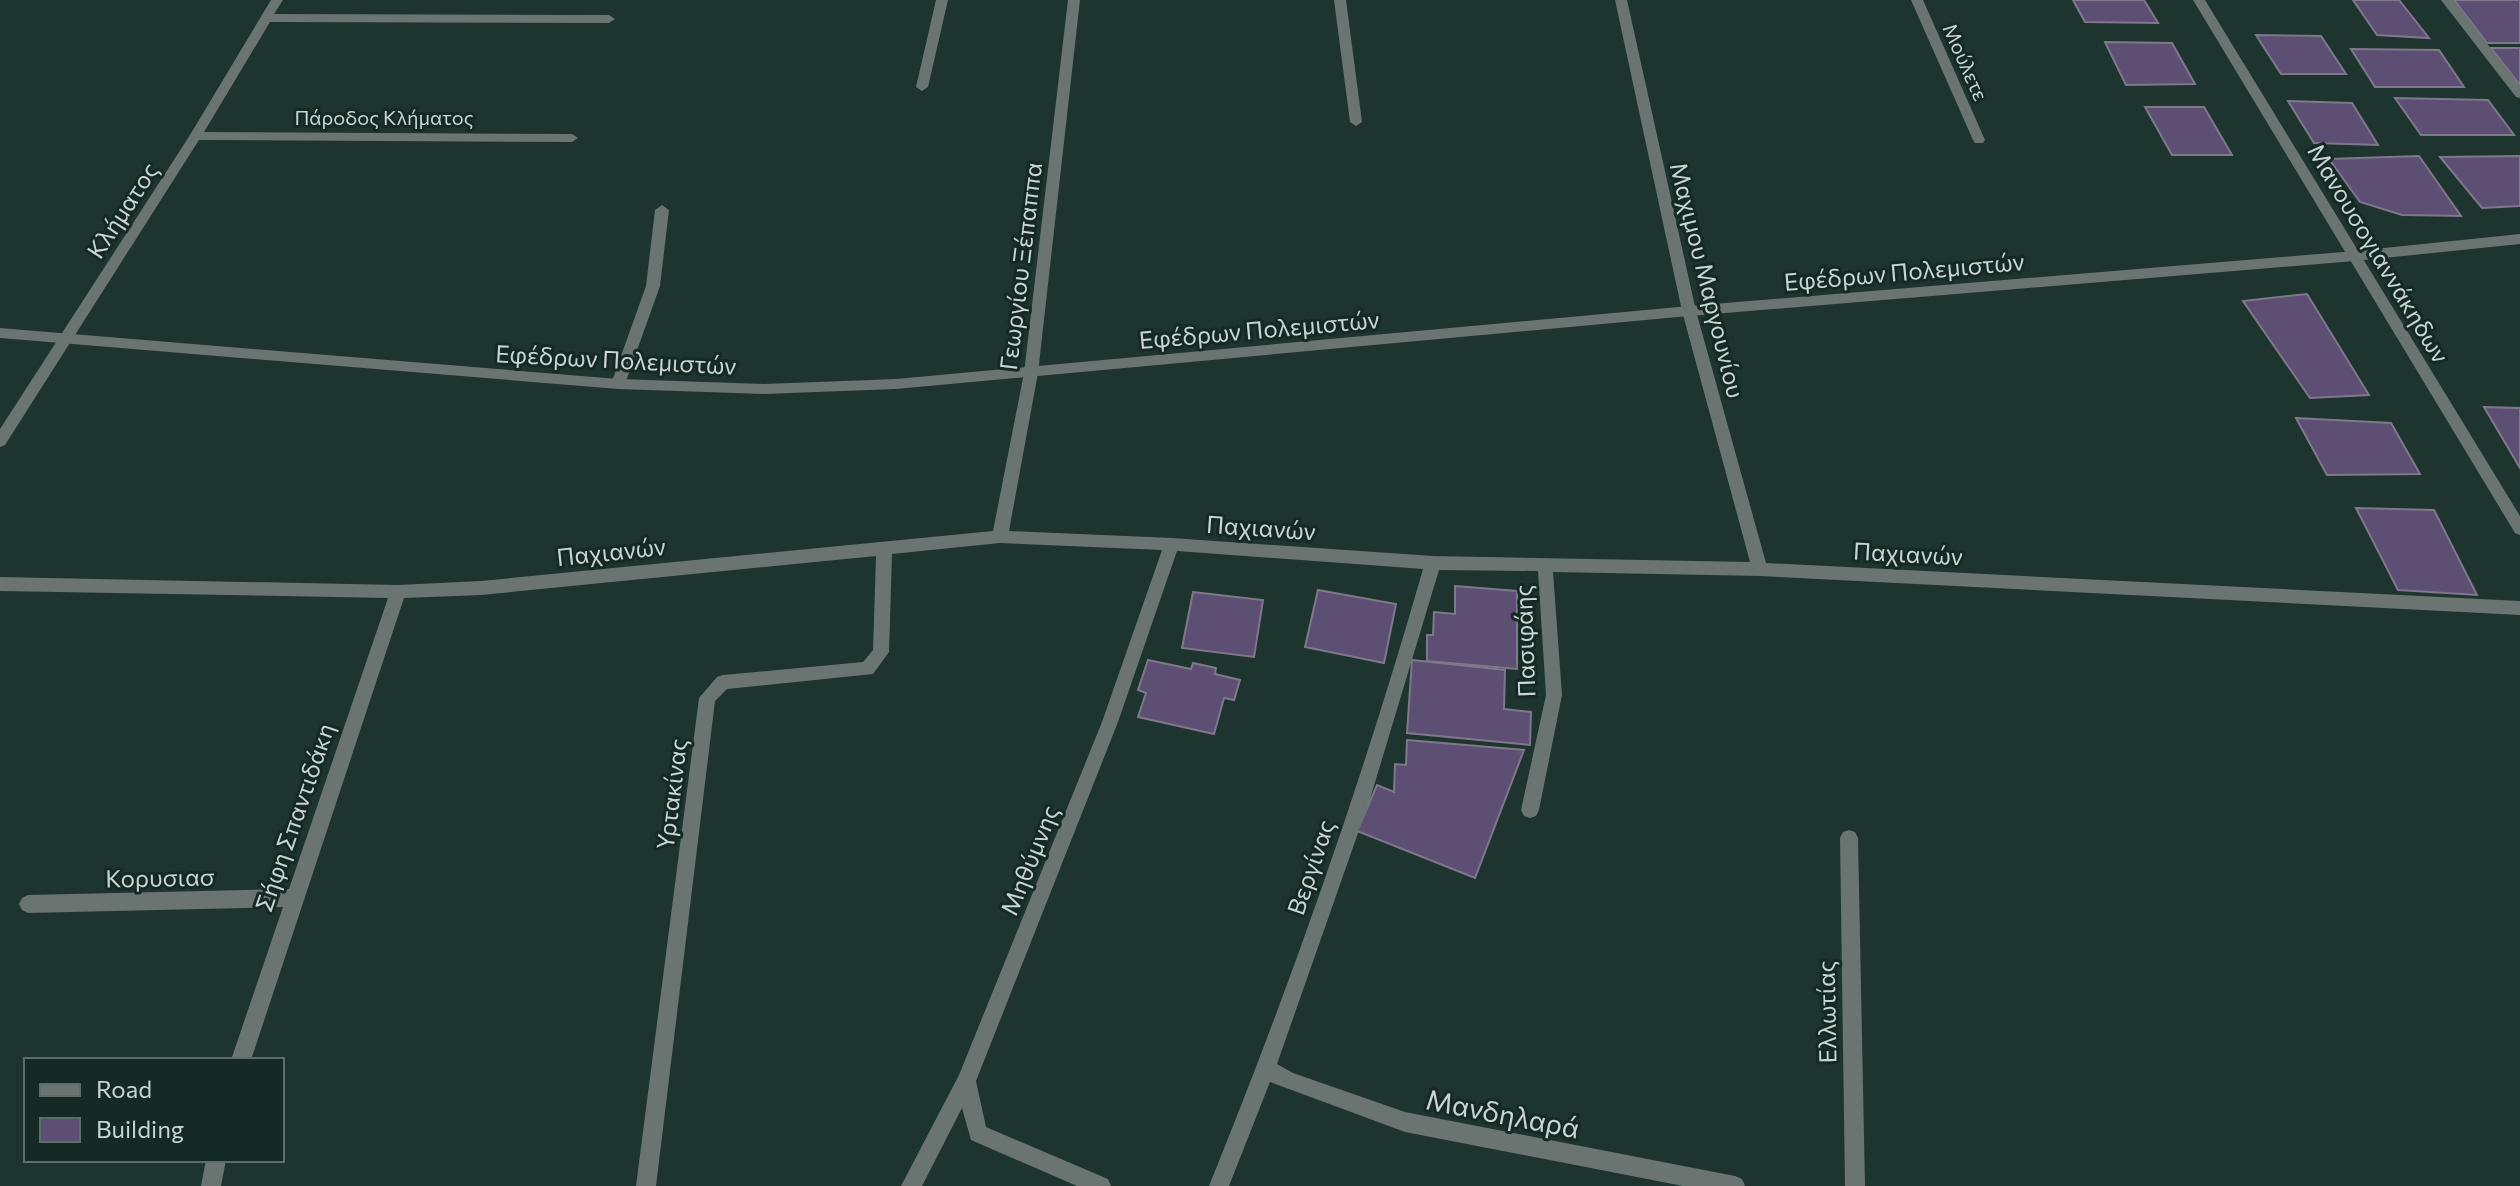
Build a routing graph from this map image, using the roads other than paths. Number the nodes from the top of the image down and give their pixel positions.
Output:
1 (277, 0) edge
2 (942, 0) edge
3 (1074, 0) edge
4 (1340, 0) edge
5 (1621, 0) edge
6 (1917, 0) edge
7 (2199, 0) edge
8 (2447, 0) edge
9 (266, 18) junction
10 (609, 19) dead end
11 (922, 87) dead end
12 (2520, 94) edge
13 (1356, 122) dead end
14 (195, 136) junction
15 (572, 138) dead end
16 (1979, 140) dead end
17 (662, 210) dead end
18 (2520, 239) edge
19 (2355, 256) junction
20 (1689, 311) junction
21 (0, 333) edge
22 (65, 339) junction
23 (1031, 373) junction
24 (618, 384) junction
25 (0, 441) edge
26 (2520, 529) edge
27 (1000, 537) junction
28 (1172, 544) junction
29 (884, 548) junction
30 (1433, 563) junction
31 (1545, 565) junction
32 (1760, 569) junction
33 (0, 584) edge
34 (398, 592) junction
35 (2520, 608) edge
36 (1530, 810) dead end
37 (1849, 838) dead end
38 (294, 898) junction
39 (28, 904) dead end
40 (242, 1058) edge
41 (1268, 1070) junction
42 (966, 1081) junction
43 (216, 1162) edge
44 (1222, 1185) edge
45 (211, 1186) edge
46 (646, 1186) edge
47 (911, 1186) edge
48 (1101, 1186) edge
49 (1735, 1186) edge
50 (1855, 1186) edge

1 - 9 street, Κλήματος
2 - 11 street
3 - 23 street, Γεωργίου Ξέπαππα
4 - 13 street
5 - 20 street, Μαχιμου Mαργουνίου
6 - 16 street, Μούλετε
7 - 19 street, Μανουσογιαννάκηδων
8 - 12 street
9 - 10 street
9 - 14 street, Κλήματος
14 - 15 street, Πάροδος Κλήματος
14 - 22 street, Κλήματος
17 - 24 street
18 - 19 street, Εφέδρων Πολεμιστών
19 - 20 street, Εφέδρων Πολεμιστών
19 - 26 street, Μανουσογιαννάκηδων
20 - 23 street, Εφέδρων Πολεμιστών
20 - 32 street, Μαχιμου Mαργουνίου
21 - 22 street, Εφέδρων Πολεμιστών
22 - 24 street, Εφέδρων Πολεμιστών
22 - 25 street, Κλήματος
23 - 24 street, Εφέδρων Πολεμιστών
23 - 27 street, Γεωργίου Ξέπαππα
27 - 28 street, Παχιανών
27 - 29 street, Παχιανών
28 - 30 street, Παχιανών
28 - 42 street, Μηθύμνης
29 - 34 street, Παχιανών
29 - 46 street, Υρτακίνας
30 - 31 street, Παχιανών
30 - 41 street, Βεργίνας
31 - 32 street, Παχιανών
31 - 36 street, Πασιφάης
32 - 35 street, Παχιανών
33 - 34 street, Παχιανών
34 - 38 street, Σήφη Σπαντιδάκη
37 - 50 street, Ελλωτίας
38 - 39 street, Κορυσιασ
38 - 40 street, Σήφη Σπαντιδάκη
41 - 44 street, Βεργίνας
41 - 49 street, Μανδηλαρά
42 - 47 street, Μηθύμνης
42 - 48 street
43 - 45 street

